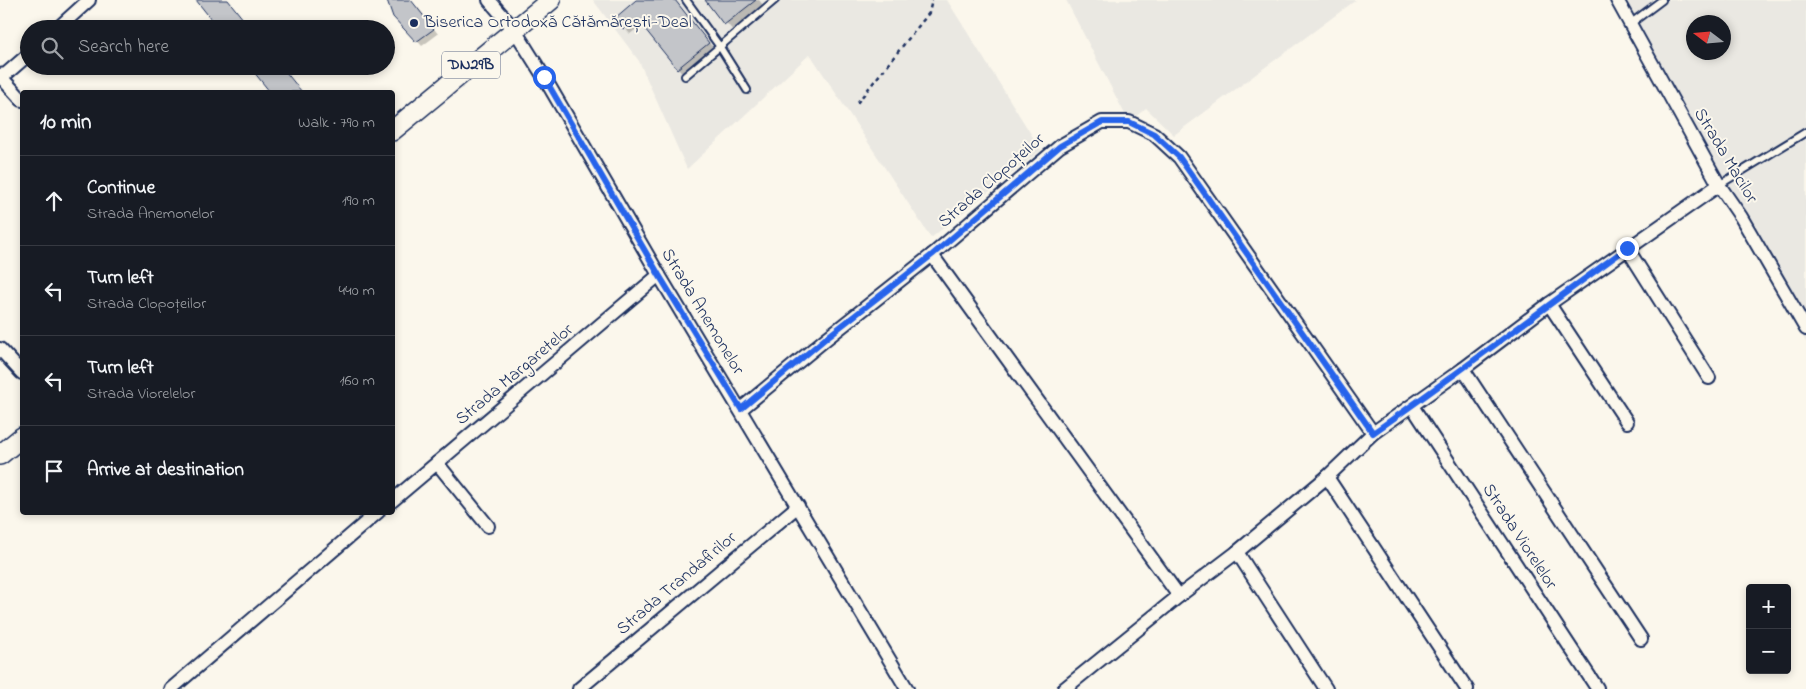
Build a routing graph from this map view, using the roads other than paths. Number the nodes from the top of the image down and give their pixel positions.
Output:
1 (89, 0) edge
2 (489, 0) edge
3 (551, 0) edge
4 (686, 0) edge
5 (775, 0) edge
6 (1617, 0) edge
7 (1662, 0) edge
8 (67, 20) edge
9 (1630, 24) junction
10 (514, 29) junction
11 (720, 47) junction
12 (20, 62) edge
13 (0, 75) edge
14 (685, 76) dead end
15 (746, 90) dead end
16 (20, 98) edge
17 (395, 128) edge
18 (1806, 132) edge
19 (1719, 185) junction
20 (1627, 248) junction
21 (932, 255) junction
22 (659, 275) junction
23 (1549, 304) junction
24 (1806, 329) edge
25 (0, 349) edge
26 (1463, 369) junction
27 (20, 372) edge
28 (1709, 378) dead end
29 (1412, 406) junction
30 (741, 409) junction
31 (1627, 422) dead end
32 (1373, 433) junction
33 (20, 439) edge
34 (0, 455) edge
35 (438, 463) junction
36 (1327, 477) junction
37 (395, 499) edge
38 (798, 506) junction
39 (374, 515) edge
40 (488, 526) dead end
41 (1237, 552) junction
42 (1179, 596) junction
43 (1641, 639) dead end
44 (1597, 688) edge
45 (171, 689) edge
46 (579, 689) edge
47 (907, 689) edge
48 (1064, 689) edge
49 (1326, 689) edge
50 (1468, 689) edge

1 - 8 street
2 - 10 street, Strada Anemonelor
3 - 10 main road, DN29B
4 - 11 lane
5 - 11 lane
6 - 9 street, Strada Macilor
7 - 9 lane
9 - 19 street, Strada Macilor
10 - 17 main road, DN29B
10 - 22 street, Strada Anemonelor
11 - 14 lane
11 - 15 lane
12 - 13 street
13 - 16 street
18 - 19 lane
19 - 20 street
19 - 24 street, Strada Macilor
20 - 23 street
20 - 28 street
21 - 30 street, Strada Clopoțeilor
21 - 32 street, Strada Clopoțeilor
21 - 42 street
22 - 30 street, Strada Anemonelor
22 - 35 street, Strada Margaretelor
23 - 26 street
23 - 31 street
25 - 27 street
26 - 29 street
26 - 43 street
29 - 32 street
29 - 44 street, Strada Viorelelor
30 - 38 street, Strada Anemonelor
32 - 36 street
33 - 34 main road
35 - 37 street, Strada Margaretelor
35 - 40 street
36 - 41 street
36 - 50 street
38 - 46 street, Strada Trandafirilor
38 - 47 street, Strada Anemonelor
39 - 45 street
41 - 42 street
41 - 49 street
42 - 48 street

